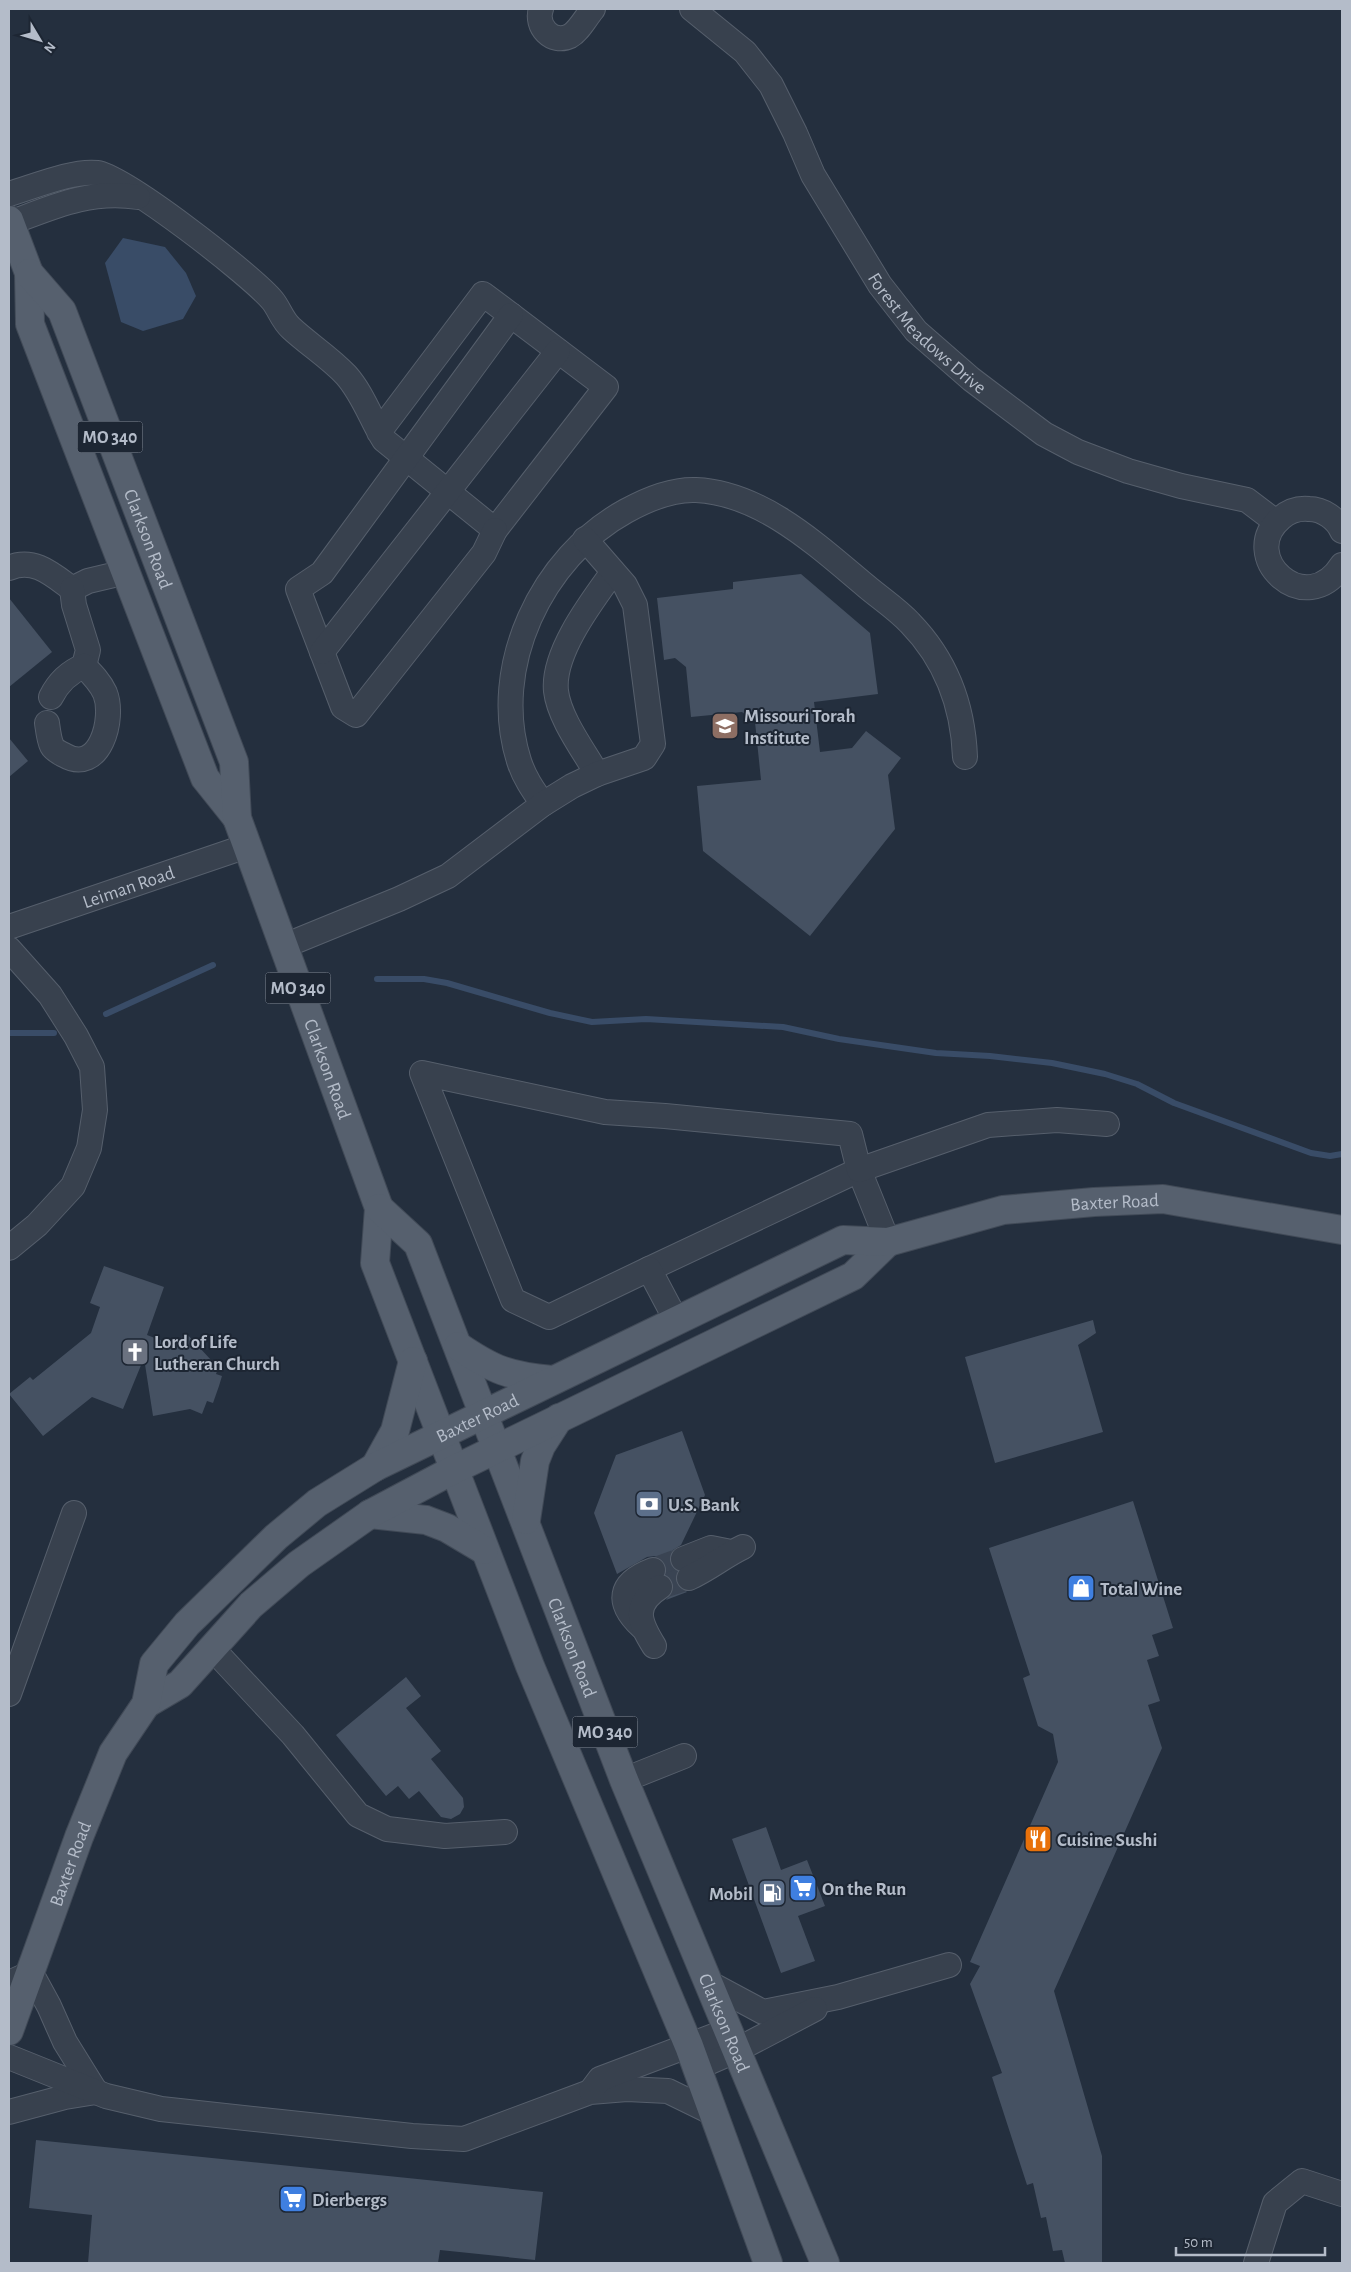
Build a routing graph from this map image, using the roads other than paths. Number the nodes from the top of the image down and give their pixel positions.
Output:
1 (541, 9) edge
2 (593, 9) edge
3 (692, 9) edge
4 (9, 194) edge
5 (142, 198) junction
6 (9, 222) edge
7 (29, 273) junction
8 (511, 315) junction
9 (558, 351) junction
10 (379, 432) junction
11 (404, 458) junction
12 (448, 493) junction
13 (1276, 522) junction
14 (495, 530) junction
15 (1342, 531) edge
16 (585, 539) junction
17 (1342, 565) edge
18 (9, 568) edge
19 (126, 572) junction
20 (613, 572) junction
21 (72, 588) junction
22 (176, 609) junction
23 (322, 652) junction
24 (84, 666) junction
25 (51, 697) dead end
26 (47, 723) dead end
27 (965, 757) dead end
28 (597, 774) junction
29 (543, 804) junction
30 (237, 818) junction
31 (247, 846) junction
32 (9, 927) edge
33 (284, 946) junction
34 (9, 949) edge
35 (1107, 1124) dead end
36 (859, 1170) junction
37 (379, 1208) junction
38 (1342, 1230) edge
39 (888, 1242) junction
40 (9, 1248) edge
41 (649, 1269) junction
42 (676, 1320) junction
43 (458, 1346) junction
44 (413, 1361) junction
45 (552, 1380) junction
46 (484, 1414) junction
47 (559, 1418) junction
48 (441, 1435) junction
49 (497, 1449) junction
50 (375, 1467) junction
51 (453, 1470) junction
52 (74, 1513) dead end
53 (370, 1514) junction
54 (526, 1524) junction
55 (484, 1550) junction
56 (737, 1550) dead end
57 (686, 1568) tunnel mouth
58 (656, 1578) tunnel mouth
59 (648, 1636) dead end
60 (211, 1647) junction
61 (9, 1694) edge
62 (146, 1704) junction
63 (684, 1756) dead end
64 (624, 1780) junction
65 (506, 1832) dead end
66 (949, 1965) dead end
67 (20, 1978) edge
68 (707, 1982) junction
69 (838, 1997) junction
70 (9, 2031) edge
71 (731, 2041) junction
72 (9, 2057) edge
73 (692, 2057) junction
74 (96, 2092) junction
75 (590, 2092) junction
76 (9, 2112) edge
77 (713, 2113) junction
78 (1342, 2194) edge
79 (768, 2263) edge
80 (824, 2263) edge
81 (1256, 2263) edge

1 - 2 street
3 - 13 street, Forest Meadows Drive
4 - 5 street
5 - 6 street
5 - 10 street
6 - 7 main road, Clarkson Road / MO 340
7 - 19 main road, Clarkson Road / MO 340
7 - 22 main road, Clarkson Road / MO 340
8 - 9 street
8 - 10 street
8 - 11 street
9 - 12 street
9 - 14 street
10 - 11 street
11 - 12 street
11 - 23 street
12 - 14 street
12 - 23 street
13 - 15 street
13 - 17 street
14 - 23 street
16 - 20 street
16 - 27 street
16 - 29 street
18 - 21 street
19 - 21 street
19 - 22 main road
19 - 30 main road, Clarkson Road / MO 340
20 - 28 street
20 - 28 street
21 - 24 street
22 - 30 main road, Clarkson Road / MO 340
24 - 25 street
24 - 26 street
28 - 29 street
29 - 33 street
30 - 31 main road, Clarkson Road / MO 340
31 - 32 street, Leiman Road
31 - 33 main road, Clarkson Road / MO 340
33 - 37 main road, Clarkson Road / MO 340
34 - 40 street
35 - 36 street
36 - 39 street
36 - 41 street
36 - 41 street
37 - 43 main road, Clarkson Road / MO 340
37 - 44 main road, Clarkson Road / MO 340
38 - 39 main road, Baxter Road
39 - 42 main road, Baxter Road
39 - 47 main road, Baxter Road
41 - 42 street
42 - 45 main road, Baxter Road
43 - 45 main road
43 - 46 main road, Clarkson Road / MO 340
44 - 48 main road, Clarkson Road / MO 340
44 - 50 main road
45 - 46 main road, Baxter Road
46 - 48 main road, Baxter Road
46 - 49 main road, Clarkson Road / MO 340
47 - 49 main road, Baxter Road
47 - 54 main road
48 - 50 main road, Baxter Road
48 - 51 main road, Clarkson Road / MO 340
49 - 51 main road, Baxter Road
49 - 54 main road, Clarkson Road / MO 340
50 - 62 main road, Baxter Road
51 - 53 main road, Baxter Road
51 - 55 main road, Clarkson Road / MO 340
52 - 61 street
53 - 55 main road
53 - 60 main road, Baxter Road
54 - 64 main road, Clarkson Road / MO 340
55 - 73 main road, Clarkson Road / MO 340
56 - 57 street
58 - 59 street
60 - 62 main road, Baxter Road
60 - 65 street
62 - 67 main road, Baxter Road
63 - 64 street
64 - 68 main road, Clarkson Road / MO 340
66 - 69 street
67 - 70 main road, Baxter Road
67 - 74 street
68 - 69 street
68 - 71 main road, Clarkson Road / MO 340
69 - 71 street
71 - 73 street
71 - 80 main road, Clarkson Road / MO 340
72 - 74 street
73 - 75 street
73 - 77 main road, Clarkson Road / MO 340
74 - 75 street
74 - 76 street
75 - 77 street
77 - 79 main road, Clarkson Road / MO 340
78 - 81 street

